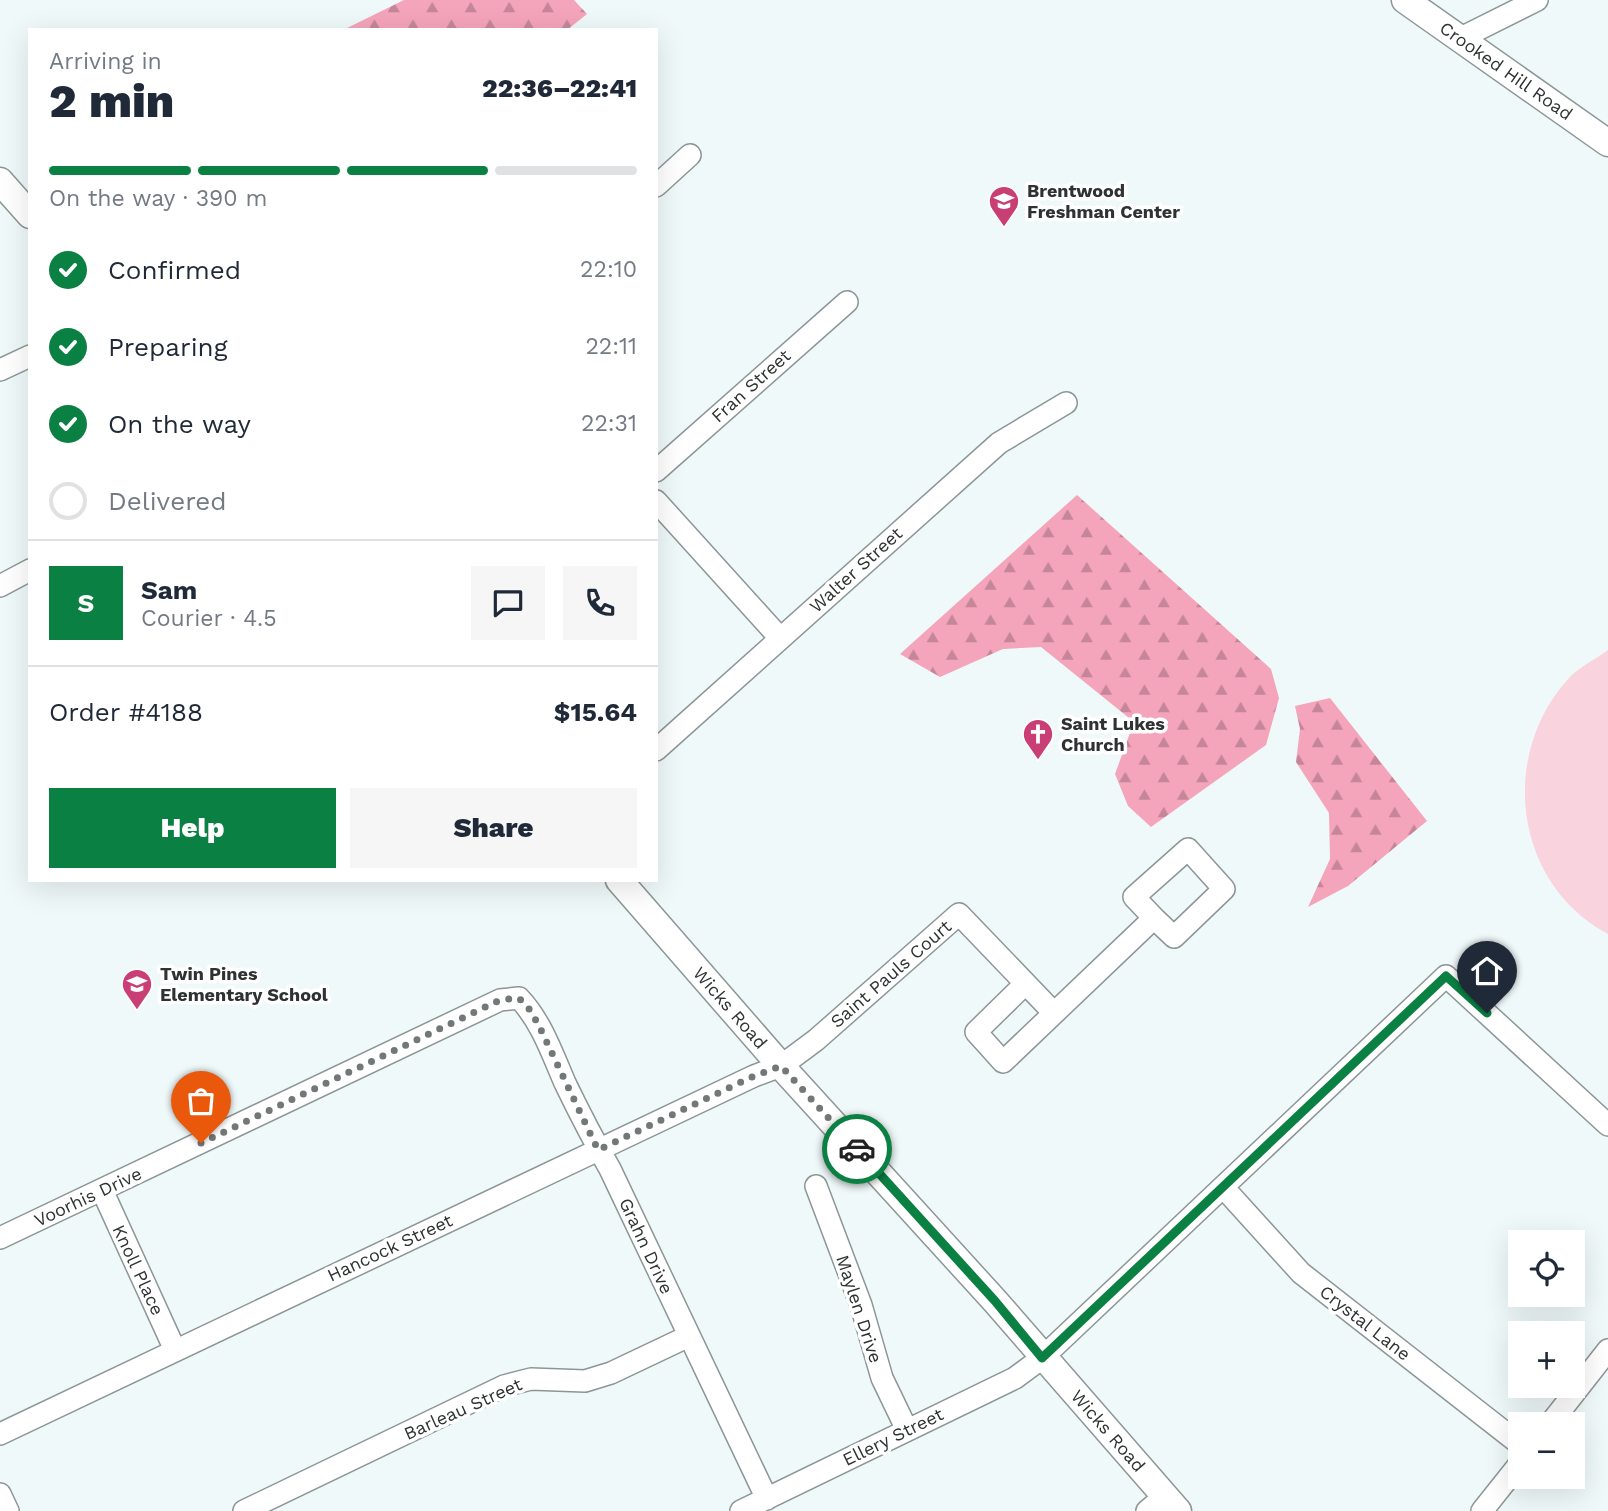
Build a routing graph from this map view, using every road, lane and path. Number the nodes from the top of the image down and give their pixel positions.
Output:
1 (1405, 0) edge
2 (1537, 0) edge
3 (1459, 39) junction
4 (1608, 143) edge
5 (690, 155) dead end
6 (0, 181) edge
7 (658, 184) edge
8 (28, 213) edge
9 (847, 302) dead end
10 (28, 357) edge
11 (0, 370) edge
12 (1066, 403) dead end
13 (658, 469) edge
14 (658, 503) edge
15 (28, 571) edge
16 (0, 586) edge
17 (780, 638) junction
18 (658, 748) edge
19 (621, 882) edge
20 (1154, 918) dead end
21 (1026, 984) junction
22 (519, 998) joint
23 (1054, 1013) junction
24 (781, 1066) junction
25 (1608, 1125) edge
26 (598, 1150) junction
27 (816, 1186) dead end
28 (1223, 1187) junction
29 (102, 1190) junction
30 (0, 1238) edge
31 (689, 1336) junction
32 (175, 1350) junction
33 (1608, 1350) edge
34 (1042, 1358) junction
35 (1559, 1412) edge
36 (907, 1430) junction
37 (0, 1434) edge
38 (1508, 1435) edge
39 (1508, 1478) edge
40 (0, 1494) edge
41 (767, 1499) junction
42 (1163, 1506) edge
43 (8, 1511) edge
44 (244, 1511) edge
45 (741, 1511) edge
46 (1482, 1511) edge

1 - 3 main road, Crooked Hill Road
2 - 3 street
3 - 4 main road, Crooked Hill Road
5 - 7 street
6 - 8 main road
9 - 13 street, Fran Street
10 - 11 street
12 - 17 street, Walter Street
14 - 17 street
15 - 16 street
17 - 18 street, Walter Street
19 - 24 main road, Wicks Road
20 - 23 street
21 - 23 street, Saint Pauls Court
21 - 23 street
21 - 24 street, Saint Pauls Court
22 - 26 street, Grahn Drive
22 - 29 street, Voorhis Drive
24 - 26 street, Hancock Street
24 - 34 main road, Wicks Road
25 - 28 street, Ellery Street
26 - 31 street, Grahn Drive
26 - 32 street, Hancock Street
27 - 36 street, Maylen Drive
28 - 34 street, Ellery Street
28 - 38 street, Crystal Lane
29 - 30 street, Voorhis Drive
29 - 32 street, Knoll Place
31 - 41 street, Grahn Drive
31 - 44 street, Barleau Street
32 - 37 street, Hancock Street
33 - 35 street
34 - 36 street, Ellery Street
34 - 42 main road, Wicks Road
36 - 41 street, Ellery Street
39 - 46 street
40 - 43 street
41 - 45 street, Ellery Street

